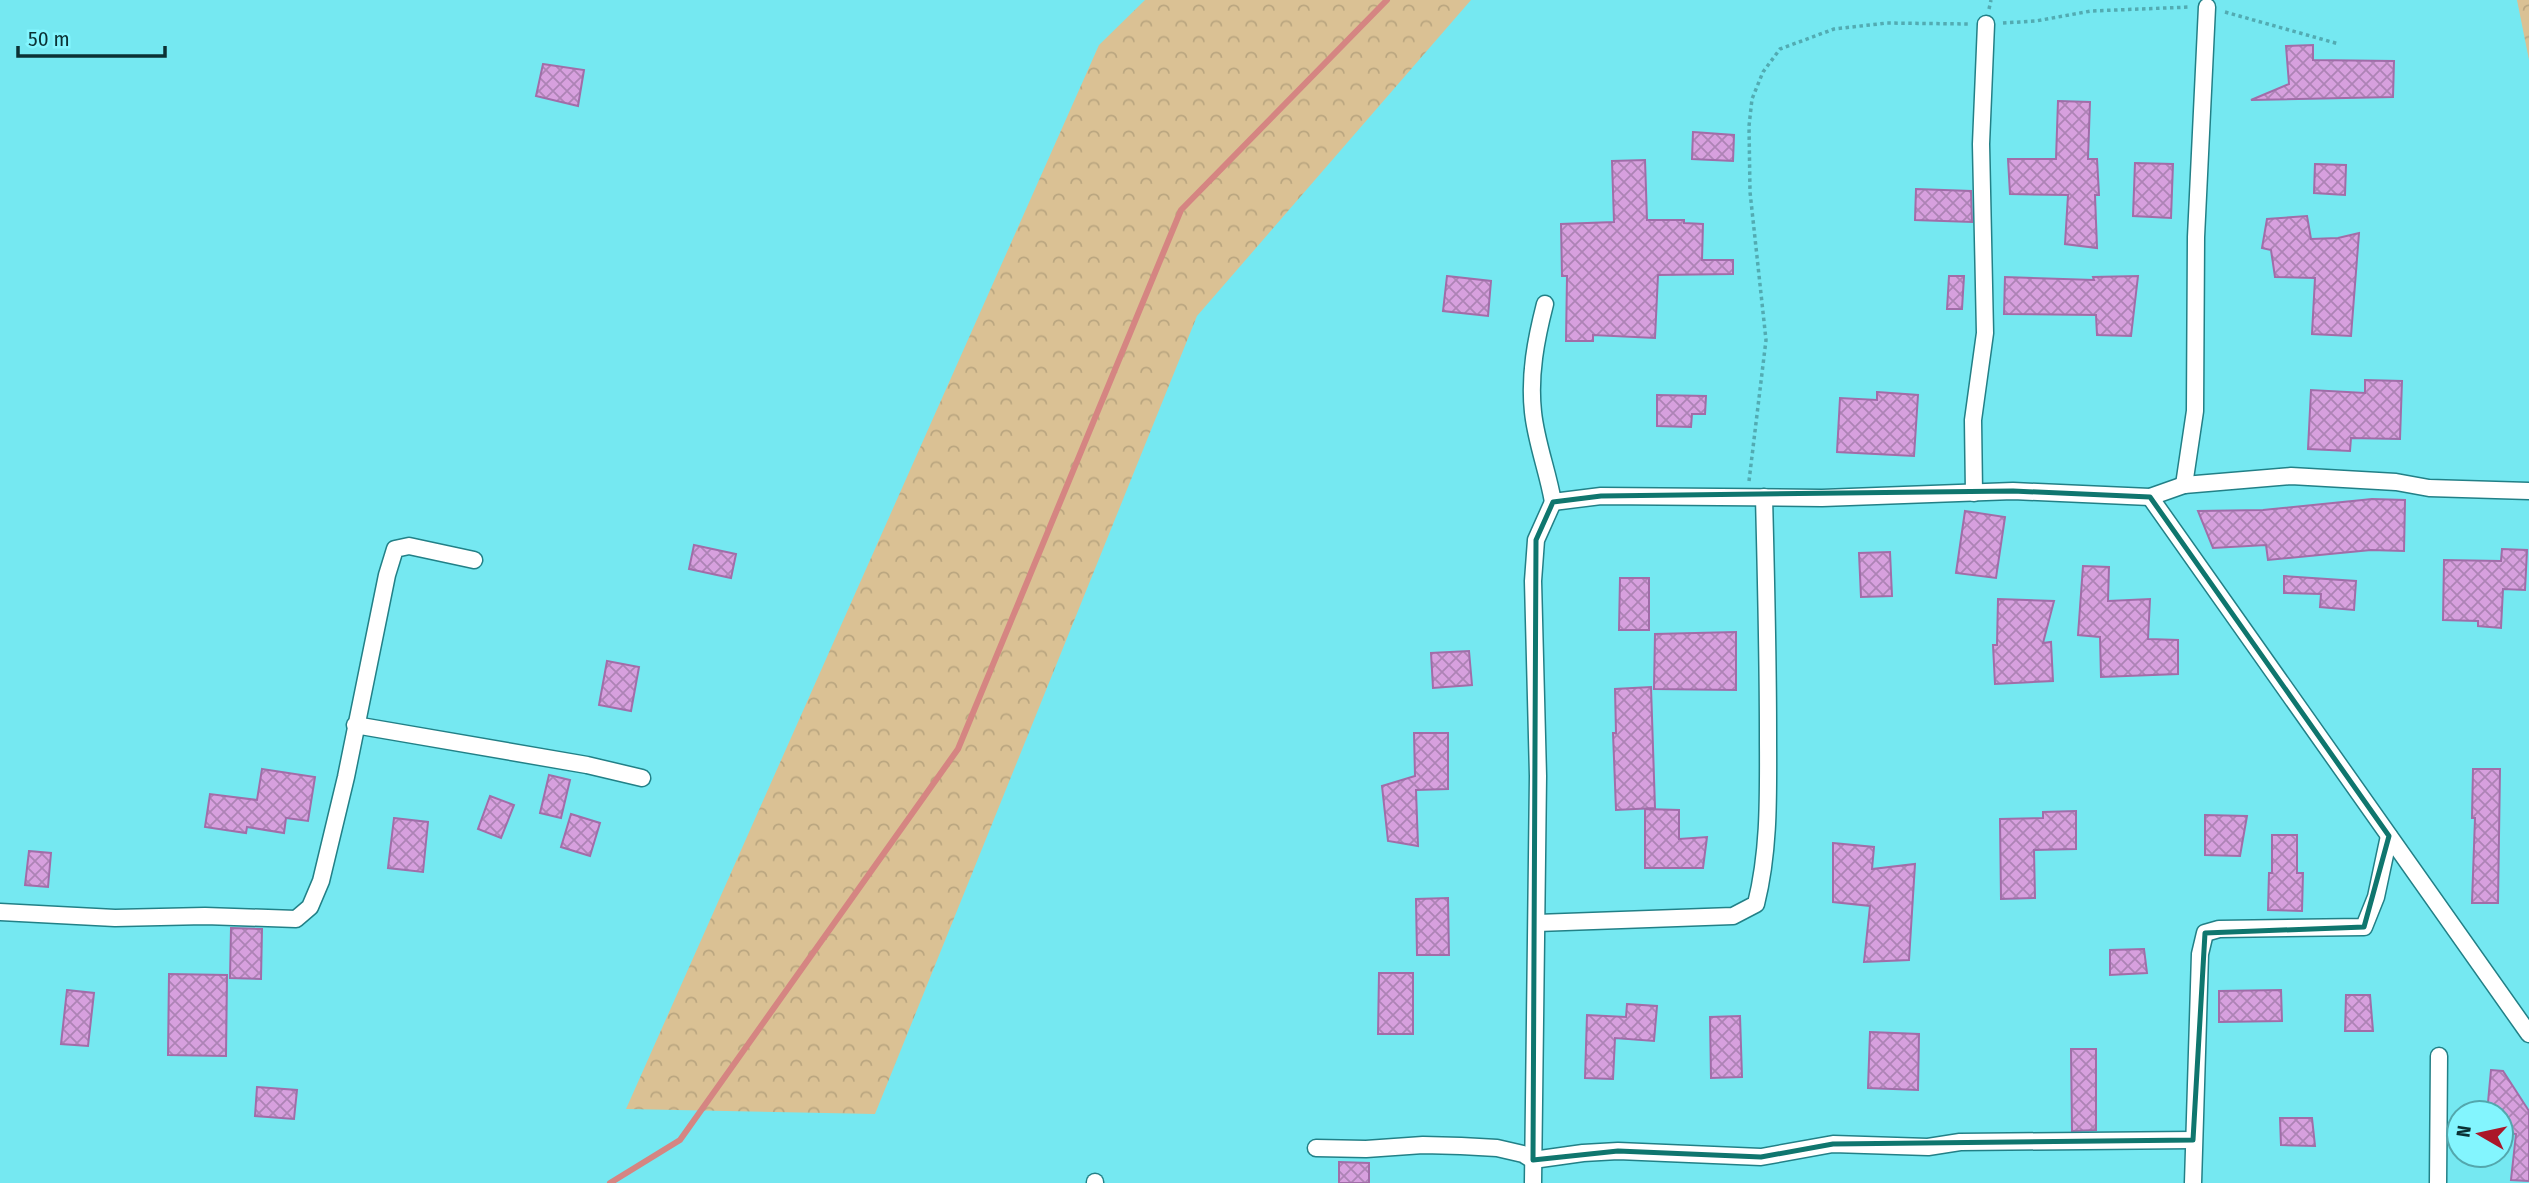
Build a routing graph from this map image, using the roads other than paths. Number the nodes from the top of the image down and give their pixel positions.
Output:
1 (2207, 7) road end
2 (1986, 24) road end
3 (1545, 304) dead end
4 (2184, 485) junction
5 (2529, 491) edge
6 (1975, 493) junction
7 (1764, 497) junction
8 (2150, 497) junction
9 (1553, 502) junction
10 (474, 560) dead end
11 (355, 725) junction
12 (642, 778) dead end
13 (2389, 836) junction
14 (0, 912) edge
15 (1537, 923) junction
16 (2529, 1034) edge
17 (2440, 1056) dead end
18 (2193, 1140) junction
19 (1316, 1148) dead end
20 (1533, 1160) junction
21 (1533, 1183) edge
22 (2193, 1183) edge
23 (2438, 1183) edge

1 - 4 street
2 - 6 street
3 - 9 street
4 - 5 street
4 - 8 street
6 - 7 street
6 - 8 street
7 - 9 street
7 - 15 street
8 - 13 street
9 - 15 street
10 - 11 street
11 - 12 street
11 - 14 street
13 - 16 street
13 - 18 street
15 - 20 street
17 - 23 street
18 - 20 street
18 - 22 street
19 - 20 street
20 - 21 street

